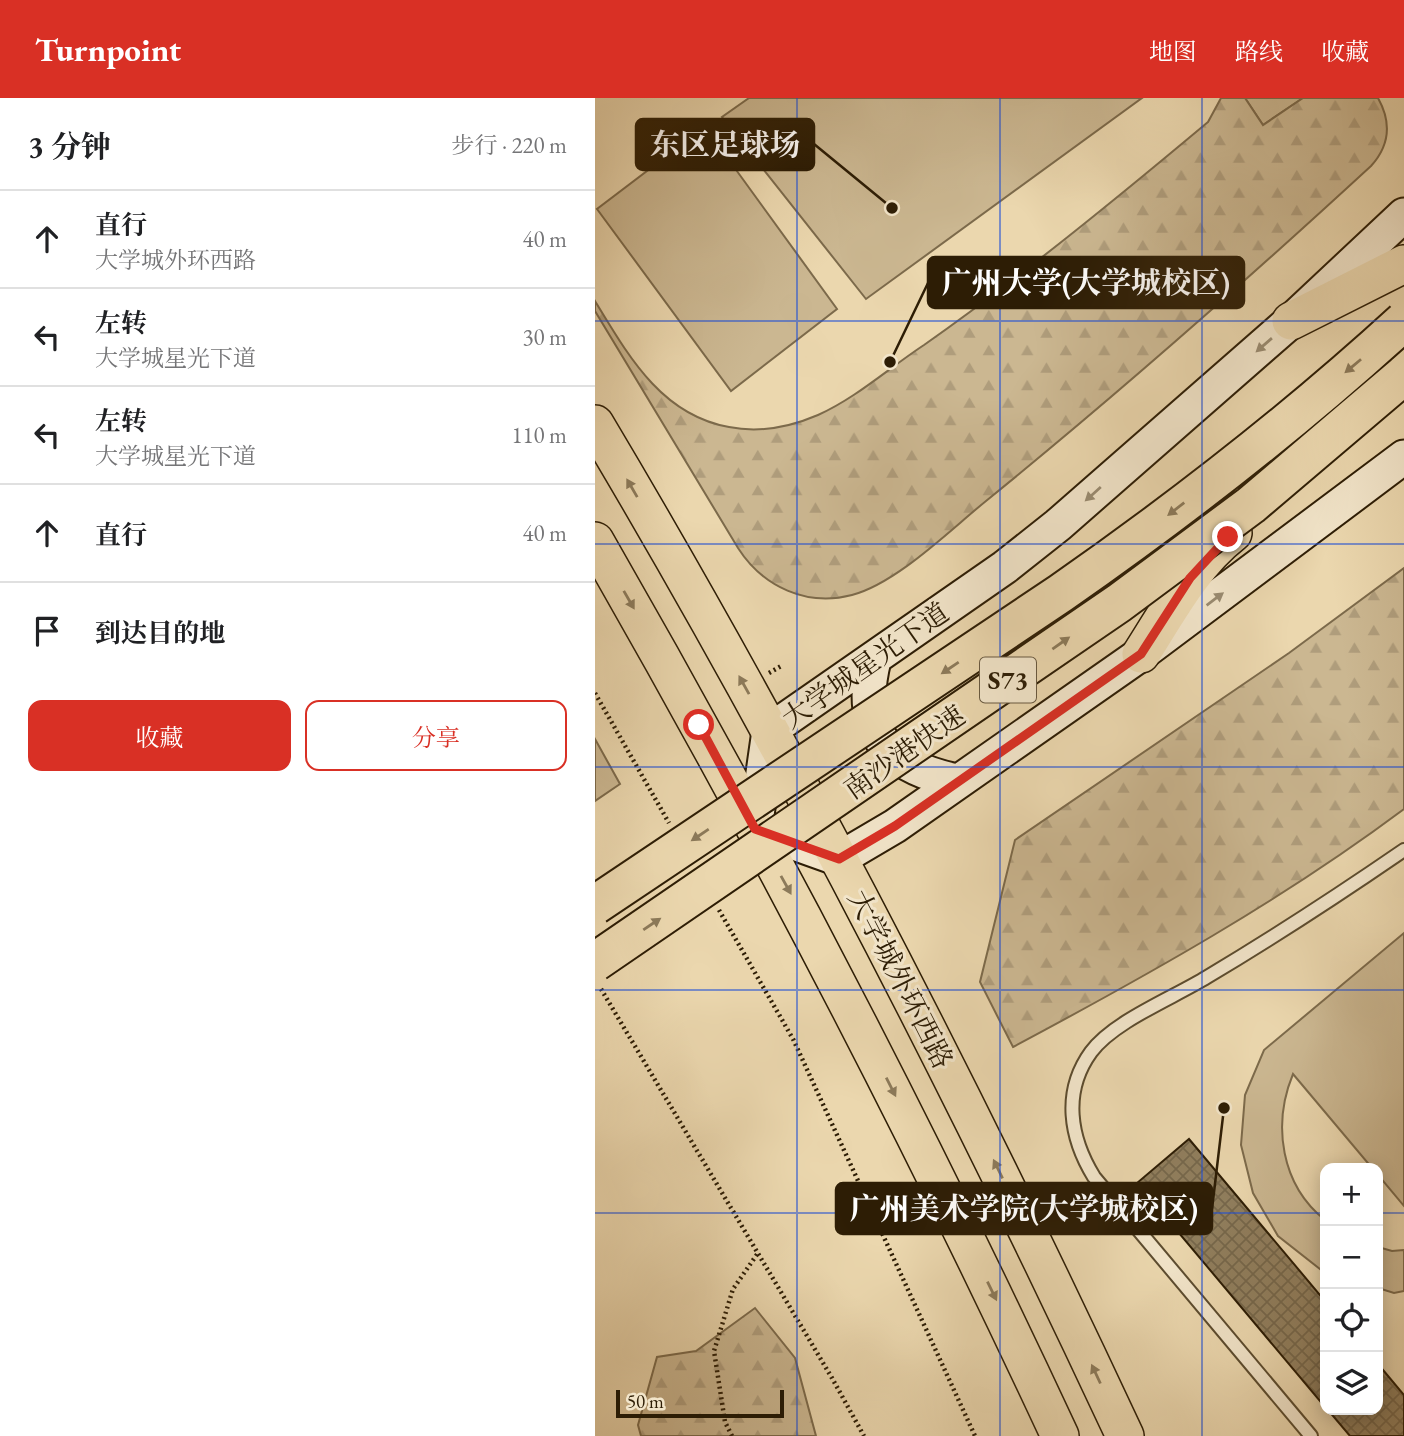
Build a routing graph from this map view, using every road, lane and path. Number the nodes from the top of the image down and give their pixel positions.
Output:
1 (1404, 215) edge
2 (1404, 264) edge
3 (1291, 321) junction
4 (1404, 321) edge
5 (1404, 375) edge
6 (1404, 400) edge
7 (595, 424) edge
8 (1404, 457) edge
9 (595, 541) edge
10 (1141, 654) junction
11 (874, 660) junction
12 (595, 693) edge
13 (769, 732) junction
14 (957, 781) junction
15 (671, 826) dead end
16 (755, 829) junction
17 (1404, 849) edge
18 (839, 859) junction
19 (595, 905) edge
20 (718, 909) dead end
21 (595, 962) edge
22 (595, 979) edge
23 (758, 1253) junction
24 (732, 1436) edge
25 (864, 1436) edge
26 (975, 1436) edge
27 (1060, 1436) edge
28 (1125, 1436) edge
29 (1311, 1436) edge

1 - 3 main road, 大学城星光下道
2 - 3 main road
3 -> 11 main road, 大学城星光下道
4 -> 19 highway, 南沙港快速 / S73, bridge
21 -> 5 highway, 南沙港快速 / S73, bridge
6 - 10 main road
13 -> 7 main road, 大学城外环西路
10 -> 8 main road
9 -> 16 main road, 大学城外环西路
10 - 14 main road
11 - 13 main road, 大学城星光下道
11 - 14 main road
12 - 15 path
13 - 16 main road, 大学城星光下道
13 - 18 main road, 大学城外环西路
14 - 18 main road
16 - 18 main road
16 -> 27 main road, 大学城外环西路
17 - 29 lane
28 -> 18 main road, 大学城外环西路
20 - 26 path
22 - 23 path
23 - 24 path
23 - 25 path

